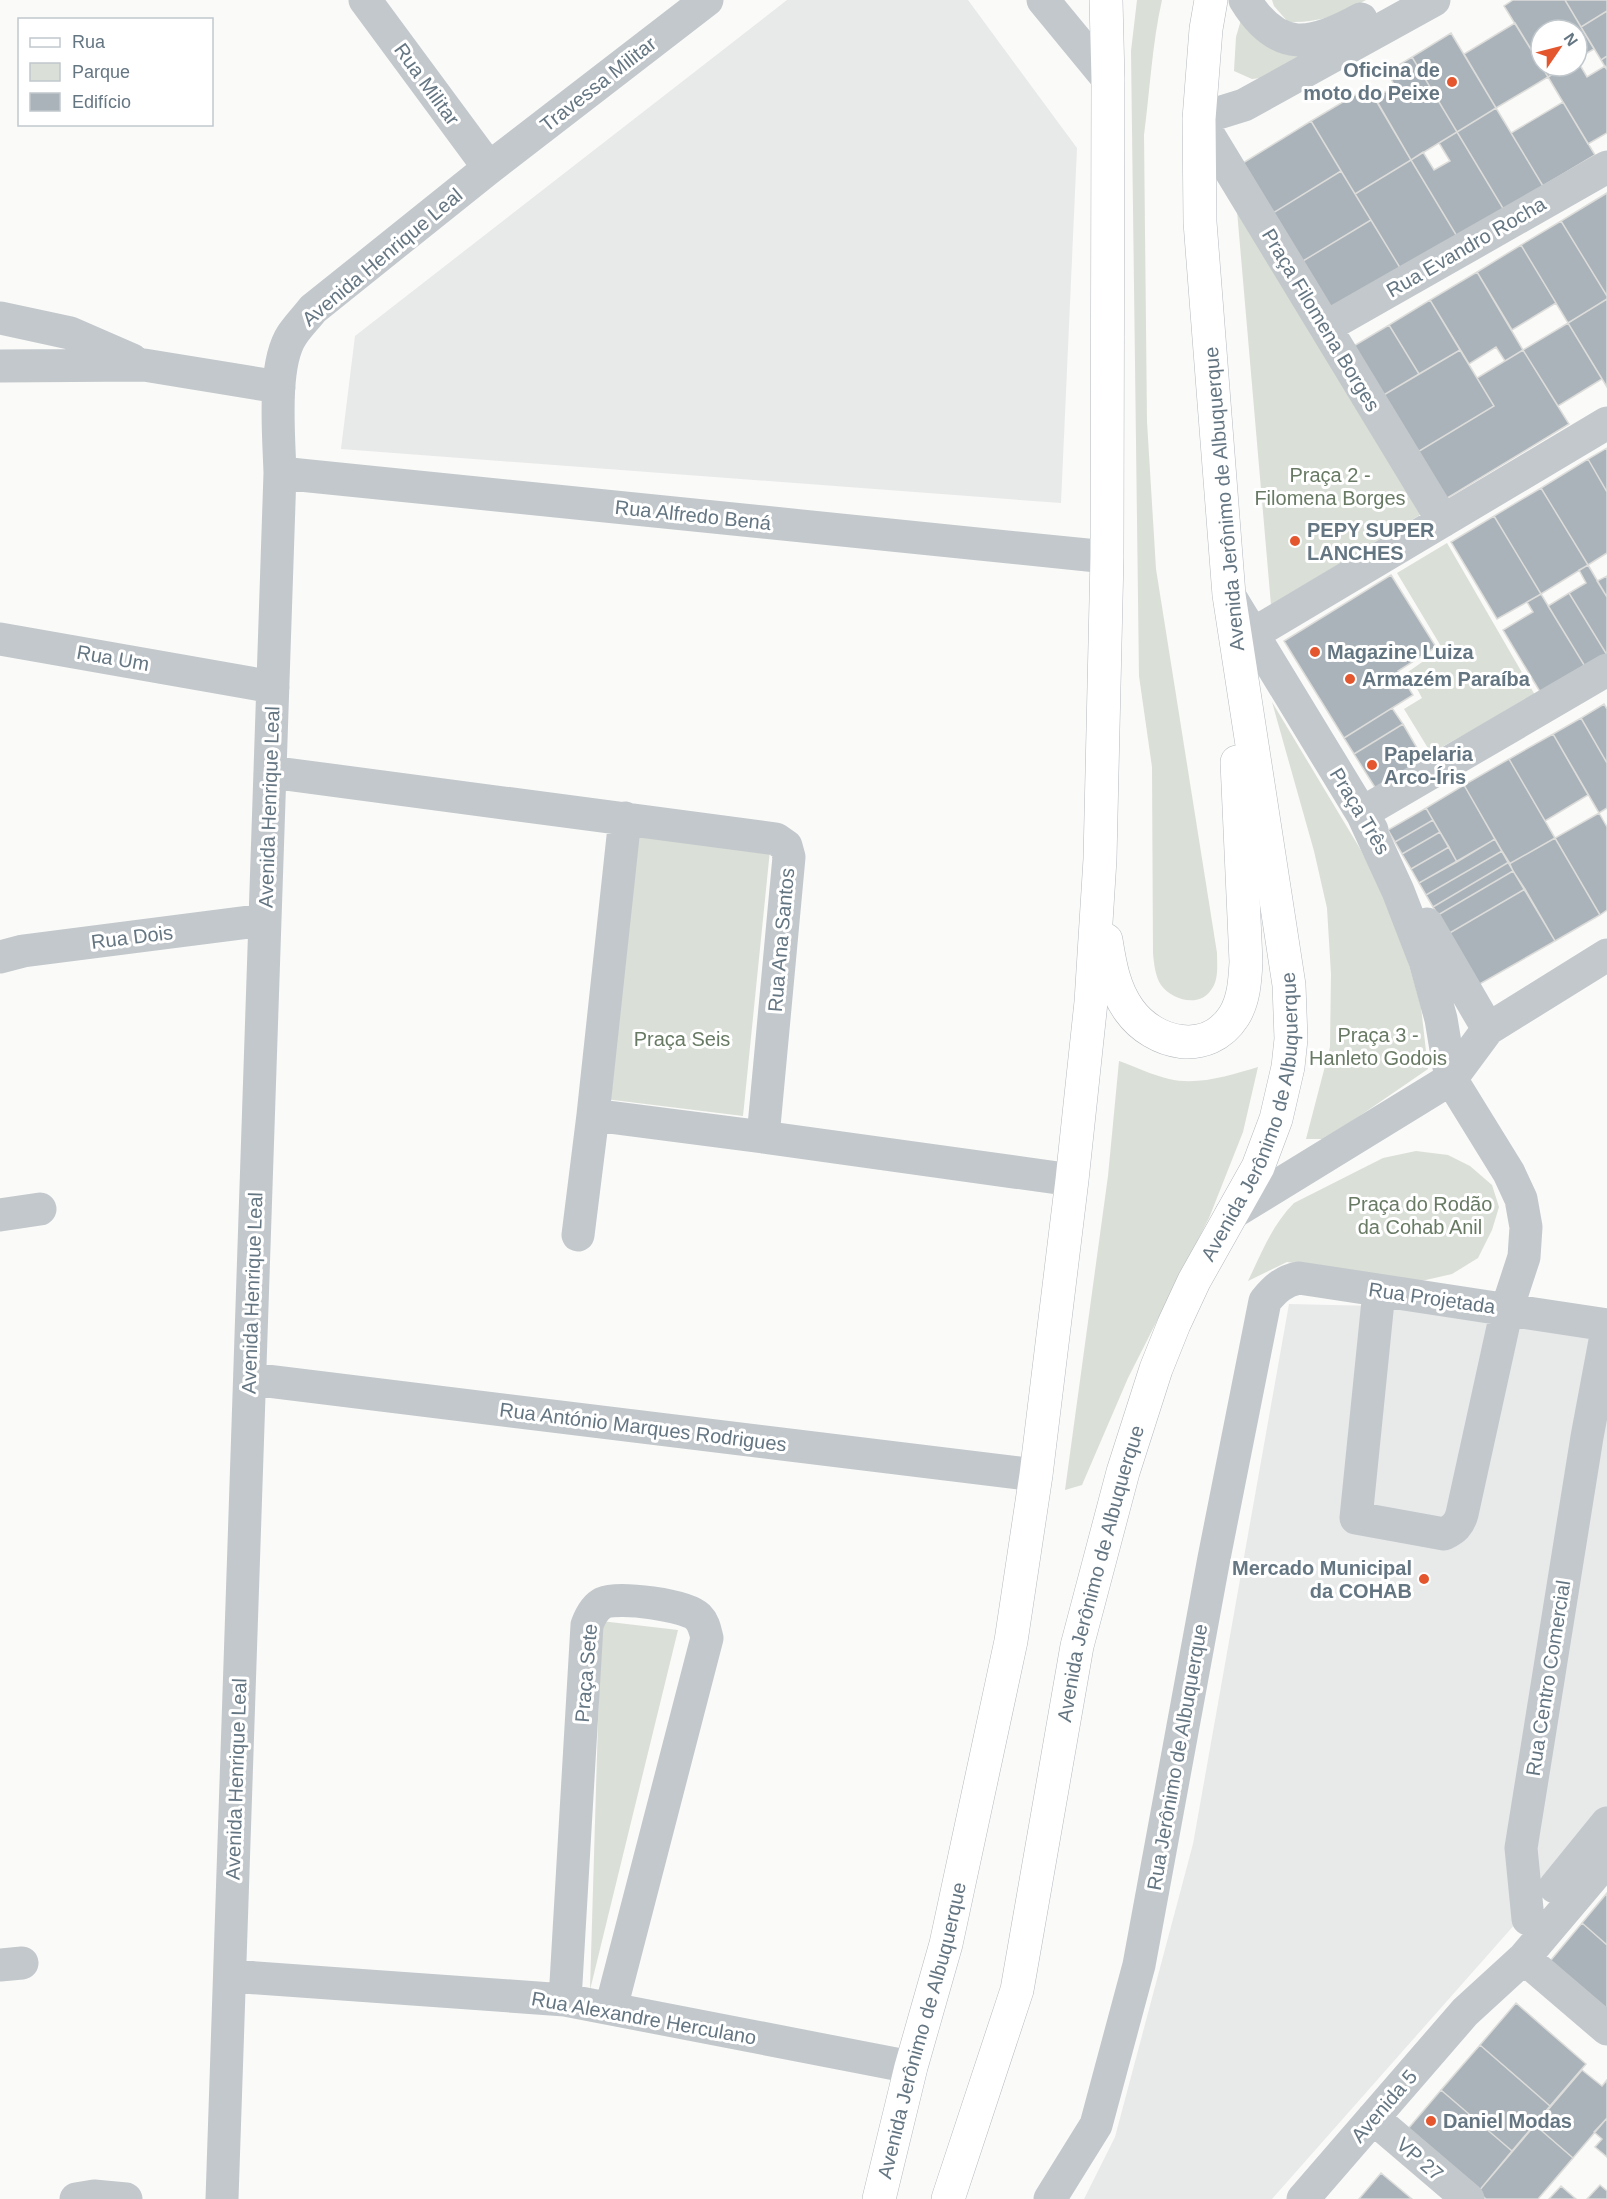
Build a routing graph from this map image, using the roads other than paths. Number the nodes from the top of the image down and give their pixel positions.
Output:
1 (365, 0) edge
2 (707, 0) edge
3 (1043, 0) edge
4 (1106, 0) edge
5 (1211, 0) edge
6 (1245, 0) edge
7 (1394, 0) edge
8 (1434, 0) edge
9 (1108, 79) junction
10 (1199, 119) junction
11 (1607, 167) edge
12 (489, 168) junction
13 (0, 318) edge
14 (1326, 327) junction
15 (144, 365) junction
16 (0, 366) edge
17 (279, 387) junction
18 (1607, 423) edge
19 (280, 474) junction
20 (1443, 521) junction
21 (1107, 557) junction
22 (1229, 595) junction
23 (1253, 634) junction
24 (0, 639) edge
25 (1607, 670) edge
26 (273, 687) junction
27 (270, 772) junction
28 (1362, 813) junction
29 (626, 818) junction
30 (1100, 859) junction
31 (265, 920) junction
32 (1607, 955) edge
33 (0, 957) edge
34 (1488, 1029) junction
35 (1451, 1079) junction
36 (593, 1115) junction
37 (763, 1137) junction
38 (1072, 1180) junction
39 (40, 1209) dead end
40 (1231, 1214) junction
41 (0, 1215) edge
42 (578, 1235) dead end
43 (1379, 1291) junction
44 (1265, 1301) joint
45 (1507, 1309) junction
46 (1607, 1327) edge
47 (249, 1379) junction
48 (1597, 1439) edge
49 (1036, 1474) junction
50 (1607, 1823) edge
51 (1607, 1860) edge
52 (1528, 1919) junction
53 (1524, 1958) junction
54 (230, 1976) junction
55 (565, 2000) junction
56 (611, 2008) junction
57 (1465, 2012) junction
58 (1607, 2029) edge
59 (911, 2067) junction
60 (1373, 2118) junction
61 (76, 2199) edge
62 (126, 2199) edge
63 (222, 2199) edge
64 (879, 2199) edge
65 (948, 2199) edge
66 (1050, 2199) edge
67 (1303, 2199) edge
68 (1468, 2199) edge

1 - 12 street, Rua Militar
2 - 12 street, Travessa Militar
3 - 9 street
4 - 9 main road, Avenida Jerônimo de Albuquerque
5 - 10 main road, Avenida Jerônimo de Albuquerque
6 - 7 street
8 - 10 street
9 - 21 main road, Avenida Jerônimo de Albuquerque
10 - 14 street, Praça Filomena Borges
10 - 22 main road, Avenida Jerônimo de Albuquerque
11 - 14 street, Rua Evandro Rocha
12 - 17 street, Avenida Henrique Leal
13 - 15 street
14 - 20 street, Praça Filomena Borges
15 - 16 street
15 - 17 street
17 - 19 street, Avenida Henrique Leal
18 - 20 street
19 - 21 street, Rua Alfredo Bená
19 - 26 street, Avenida Henrique Leal
20 - 23 street
21 - 30 main road, Avenida Jerônimo de Albuquerque
22 - 23 street, Praça Três
22 - 30 main road
22 - 40 main road, Avenida Jerônimo de Albuquerque
23 - 28 street, Praça Três
24 - 26 street, Rua Um
25 - 28 street
26 - 27 street, Avenida Henrique Leal
27 - 29 street, Rua Ana Santos
27 - 31 street, Avenida Henrique Leal
28 - 34 street, Praça Três
28 - 35 street
29 - 36 street
29 - 37 street, Rua Ana Santos
30 - 38 main road, Avenida Jerônimo de Albuquerque
31 - 33 street, Rua Dois
31 - 47 street, Avenida Henrique Leal
32 - 34 street
34 - 35 street
35 - 40 street
35 - 45 street
36 - 37 street
36 - 42 street
37 - 38 street
38 - 49 main road, Avenida Jerônimo de Albuquerque
39 - 41 street
40 - 65 main road, Avenida Jerônimo de Albuquerque
43 - 44 street, Rua Projetada
43 - 45 street, Rua Projetada
43 - 45 street
44 - 66 street, Rua Jerônimo de Albuquerque
45 - 46 street, Rua Projetada
46 - 48 street, Rua Centro Comercial
47 - 49 street, Rua António Marques Rodrigues
47 - 54 street, Avenida Henrique Leal
48 - 52 street, Rua Centro Comercial
49 - 59 main road, Avenida Jerônimo de Albuquerque
50 - 52 street, Avenida 5
51 - 53 street, Avenida 5
52 - 57 street, Avenida 5
53 - 57 street, Avenida 5
53 - 58 street
54 - 55 street, Rua Alexandre Herculano
54 - 63 street, Avenida Henrique Leal
55 - 56 street, Rua Alexandre Herculano
55 - 56 street, Praça Sete
56 - 59 street, Rua Alexandre Herculano
57 - 60 street, Avenida 5
59 - 64 main road, Avenida Jerônimo de Albuquerque
60 - 67 street, Avenida 5
60 - 68 street, VP 27
61 - 62 street

